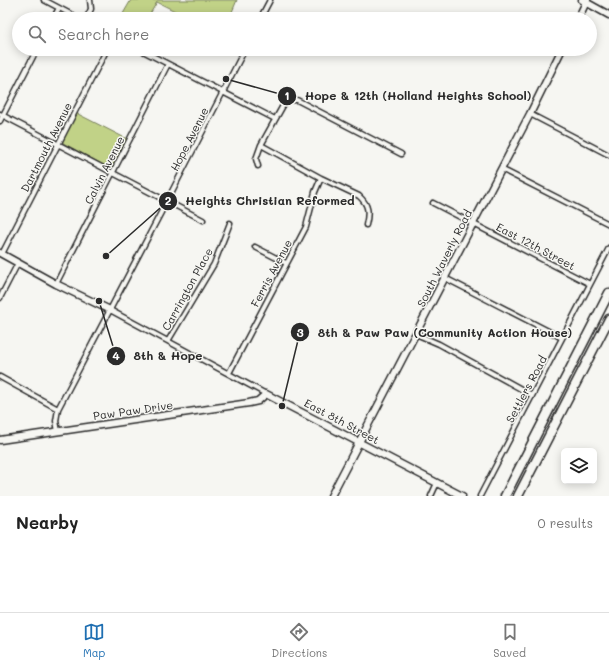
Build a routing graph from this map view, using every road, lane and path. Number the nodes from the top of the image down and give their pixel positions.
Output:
1 (44, 0) edge
2 (90, 0) edge
3 (270, 0) edge
4 (585, 1) edge
5 (59, 8) junction
6 (57, 12) edge
7 (67, 12) edge
8 (90, 12) edge
9 (264, 12) edge
10 (581, 12) edge
11 (609, 15) edge
12 (33, 56) edge
13 (103, 56) edge
14 (152, 56) edge
15 (241, 56) edge
16 (559, 56) edge
17 (168, 64) junction
18 (222, 92) junction
19 (2, 114) edge
20 (530, 114) junction
21 (275, 120) junction
22 (0, 121) edge
23 (58, 144) junction
24 (261, 145) junction
25 (401, 154) dead end
26 (609, 155) edge
27 (258, 166) dead end
28 (502, 169) junction
29 (112, 173) junction
30 (321, 178) junction
31 (167, 201) junction
32 (433, 203) dead end
33 (204, 220) dead end
34 (230, 223) dead end
35 (473, 224) junction
36 (609, 224) edge
37 (366, 225) dead end
38 (255, 247) dead end
39 (609, 248) edge
40 (1, 253) edge
41 (18, 263) junction
42 (286, 264) junction
43 (445, 278) junction
44 (56, 284) junction
45 (590, 284) junction
46 (609, 293) edge
47 (0, 298) edge
48 (110, 310) junction
49 (609, 319) edge
50 (416, 334) junction
51 (562, 338) junction
52 (168, 341) junction
53 (229, 373) junction
54 (0, 377) edge
55 (266, 394) junction
56 (532, 395) junction
57 (552, 404) junction
58 (58, 409) junction
59 (560, 415) junction
60 (58, 431) junction
61 (0, 440) edge
62 (359, 441) junction
63 (438, 483) junction
64 (331, 496) edge
65 (431, 496) edge
66 (462, 496) edge
67 (480, 496) edge
68 (505, 496) edge
69 (518, 496) edge

1 - 5 street
2 - 8 street
3 - 9 street
4 - 10 street
4 - 11 street
5 - 6 street
5 - 7 street
12 - 19 street
13 - 23 street, Dartmouth Avenue
14 - 17 street
15 - 18 street, Hope Avenue
16 - 20 street, South Waverly Road
17 - 18 street
17 - 29 street, Calvin Avenue
18 - 21 street
18 - 31 street, Hope Avenue
19 - 22 street
19 - 23 street
20 - 26 street
20 - 28 street, South Waverly Road
21 - 24 street
21 - 25 street
23 - 29 street
23 - 40 street, Dartmouth Avenue
24 - 27 street
24 - 30 street
28 - 35 street, South Waverly Road
28 - 36 street
29 - 31 street
29 - 44 street, Calvin Avenue
30 - 37 street
30 - 42 street, Ferris Avenue
31 - 33 street
31 - 48 street, Hope Avenue
32 - 35 street, East 12th Street
34 - 52 street, Carrington Place
35 - 43 street, South Waverly Road
35 - 45 street, East 12th Street
38 - 42 street
39 - 45 street, Settlers Road
40 - 41 street, East 8th Street
41 - 44 street, East 8th Street
41 - 47 street
42 - 53 street, Ferris Avenue
43 - 50 street, South Waverly Road
43 - 51 street
44 - 48 street, East 8th Street
45 - 51 street, Settlers Road
46 - 57 highway
48 - 52 street, East 8th Street
48 - 58 street, Hope Avenue
49 - 59 highway
50 - 56 street
50 - 62 street, South Waverly Road
51 - 56 street, Settlers Road
52 - 53 street, East 8th Street
53 - 55 street, East 8th Street
54 - 58 street
55 - 60 street, Paw Paw Drive
55 - 62 street, East 8th Street
56 - 67 street, Settlers Road
57 - 59 highway
57 - 68 highway
58 - 60 street, Hope Avenue
59 - 69 highway
60 - 61 street, Paw Paw Drive
62 - 63 street, East 8th Street
62 - 64 street, South Waverly Road
63 - 65 street
63 - 66 street, East 8th Street

